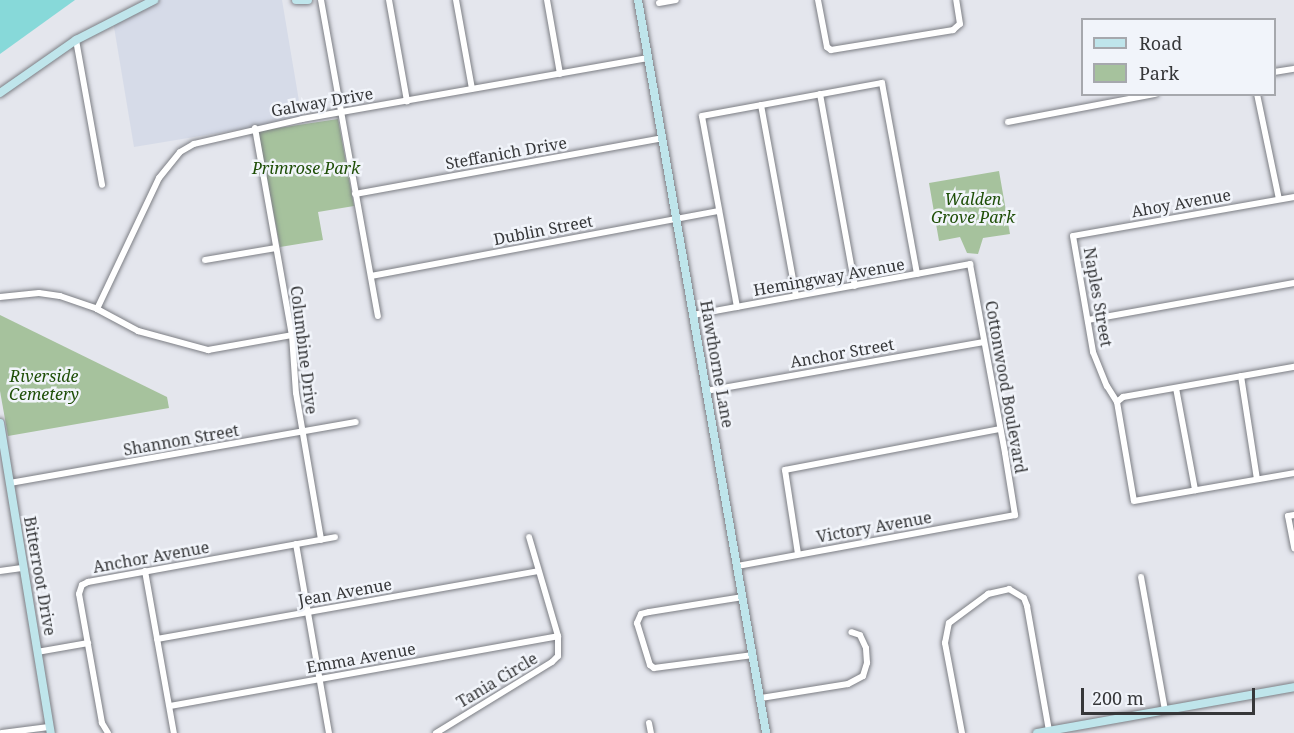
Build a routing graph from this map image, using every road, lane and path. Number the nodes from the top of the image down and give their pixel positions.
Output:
1 (154, 0) edge
2 (296, 0) edge
3 (308, 0) edge
4 (321, 0) edge
5 (389, 0) edge
6 (456, 0) edge
7 (547, 0) edge
8 (638, 0) edge
9 (676, 0) edge
10 (818, 0) edge
11 (956, 0) edge
12 (659, 3) dead end
13 (76, 40) junction
14 (648, 58) junction
15 (1294, 69) edge
16 (1276, 72) edge
17 (560, 74) junction
18 (472, 89) junction
19 (0, 93) edge
20 (820, 94) junction
21 (1144, 96) edge
22 (1257, 96) edge
23 (407, 101) junction
24 (761, 105) junction
25 (340, 113) junction
26 (1008, 122) dead end
27 (255, 128) junction
28 (662, 138) junction
29 (102, 185) dead end
30 (355, 194) junction
31 (1294, 197) edge
32 (1279, 199) junction
33 (719, 211) junction
34 (677, 219) junction
35 (1073, 236) joint
36 (276, 248) junction
37 (205, 260) dead end
38 (970, 264) joint
39 (917, 274) junction
40 (371, 276) junction
41 (1294, 283) edge
42 (855, 286) junction
43 (796, 296) junction
44 (0, 297) edge
45 (737, 307) junction
46 (97, 309) junction
47 (693, 315) junction
48 (378, 316) dead end
49 (1088, 320) junction
50 (292, 335) junction
51 (984, 342) junction
52 (1294, 367) edge
53 (1241, 376) junction
54 (1176, 388) junction
55 (706, 391) junction
56 (1117, 402) junction
57 (356, 422) dead end
58 (0, 423) edge
59 (1000, 429) junction
60 (301, 433) junction
61 (1294, 473) edge
62 (1257, 478) junction
63 (10, 483) junction
64 (1195, 490) junction
65 (1015, 515) joint
66 (1294, 515) edge
67 (335, 537) dead end
68 (529, 537) dead end
69 (321, 540) junction
70 (296, 544) junction
71 (1294, 548) edge
72 (798, 554) junction
73 (738, 566) junction
74 (22, 568) junction
75 (0, 571) edge
76 (145, 571) junction
77 (538, 571) junction
78 (1141, 577) dead end
79 (743, 597) junction
80 (308, 613) junction
81 (851, 632) dead end
82 (558, 636) junction
83 (157, 639) junction
84 (88, 643) junction
85 (37, 652) junction
86 (753, 655) junction
87 (320, 680) junction
88 (1294, 687) edge
89 (761, 698) junction
90 (170, 706) junction
91 (1165, 710) junction
92 (649, 723) dead end
93 (50, 730) edge
94 (1071, 730) edge
95 (1049, 731) junction
96 (2, 733) edge
97 (108, 733) edge
98 (174, 733) edge
99 (329, 733) edge
100 (436, 733) edge
101 (651, 733) edge
102 (766, 733) edge
103 (962, 733) edge
104 (1037, 733) edge

1 - 13 street
2 - 3 street
4 - 25 street
5 - 23 street
6 - 18 street
7 - 17 street
8 - 14 street, Hawthorne Lane
9 - 12 street
10 - 11 street
13 - 19 street
13 - 29 street
14 - 17 street, Galway Drive
14 - 28 street, Hawthorne Lane
15 - 16 street
17 - 18 street, Galway Drive
18 - 23 street, Galway Drive
20 - 24 street
20 - 39 street
20 - 42 street
21 - 26 street
22 - 32 street
23 - 25 street, Galway Drive
24 - 33 street
24 - 43 street
25 - 27 street, Galway Drive
25 - 30 street
27 - 36 street, Columbine Drive
27 - 46 street, Galway Drive
28 - 30 street, Steffanich Drive
28 - 34 street, Hawthorne Lane
30 - 40 street
31 - 32 street, Ahoy Avenue
32 - 35 street, Ahoy Avenue
33 - 34 street, Dublin Street
33 - 45 street
34 - 40 street, Dublin Street
34 - 47 street, Hawthorne Lane
35 - 49 street, Naples Street
36 - 37 street
36 - 50 street, Columbine Drive
38 - 39 street, Hemingway Avenue
38 - 51 street, Cottonwood Boulevard
39 - 42 street, Hemingway Avenue
40 - 48 street
41 - 49 street
42 - 43 street, Hemingway Avenue
43 - 45 street, Hemingway Avenue
44 - 46 street
45 - 47 street, Hemingway Avenue
46 - 50 street
47 - 55 street, Hawthorne Lane
49 - 56 street, Naples Street
50 - 60 street, Columbine Drive
51 - 55 street, Anchor Street
51 - 59 street, Cottonwood Boulevard
52 - 53 street
53 - 54 street
53 - 62 street
54 - 56 street
54 - 64 street
55 - 73 street, Hawthorne Lane
56 - 64 street, Naples Street
57 - 60 street, Shannon Street
58 - 63 street, Bitterroot Drive
59 - 65 street, Cottonwood Boulevard
59 - 72 street
60 - 63 street, Shannon Street
60 - 69 street, Columbine Drive
61 - 62 street
62 - 64 street
63 - 74 street, Bitterroot Drive
65 - 72 street, Victory Avenue
66 - 71 street
67 - 69 street, Anchor Avenue
68 - 77 street
69 - 70 street, Anchor Avenue
70 - 76 street, Anchor Avenue
70 - 80 street
72 - 73 street, Victory Avenue
73 - 79 street, Hawthorne Lane
74 - 75 street
74 - 85 street, Bitterroot Drive
76 - 83 street
76 - 84 street, Anchor Avenue
77 - 80 street, Jean Avenue
77 - 82 street
78 - 91 street
79 - 86 street, Hawthorne Lane
79 - 86 street
80 - 83 street, Jean Avenue
80 - 87 street
81 - 89 street
82 - 87 street, Emma Avenue
82 - 100 street, Tania Circle
83 - 90 street
84 - 85 street
84 - 97 street
85 - 93 street, Bitterroot Drive
86 - 89 street, Hawthorne Lane
87 - 90 street, Emma Avenue
87 - 99 street
88 - 91 street
89 - 102 street, Hawthorne Lane
90 - 98 street
91 - 94 street
92 - 101 street
93 - 96 street
94 - 95 street
95 - 103 street
95 - 104 street

